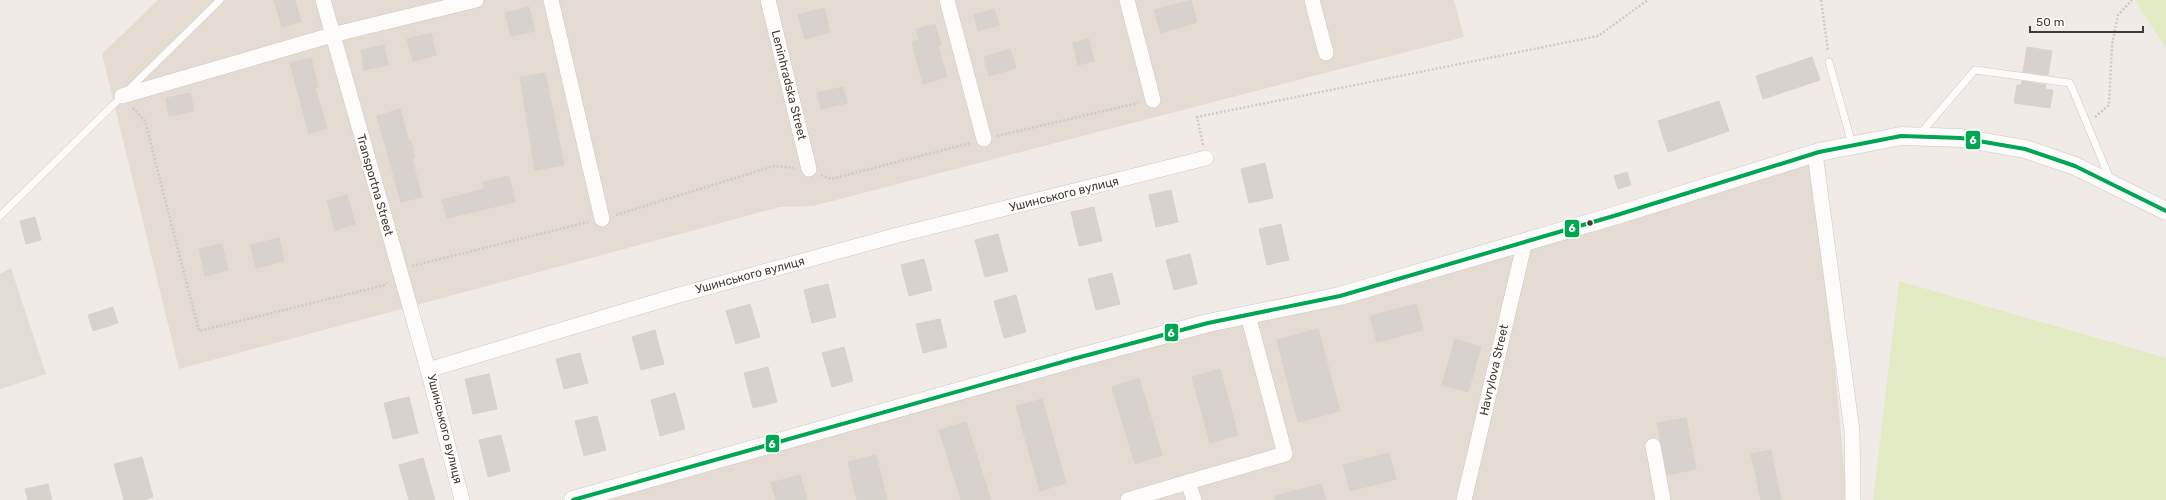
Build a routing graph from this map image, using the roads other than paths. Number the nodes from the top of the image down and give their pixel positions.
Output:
1 (220, 0) edge
2 (323, 0) edge
3 (476, 0) edge
4 (551, 0) edge
5 (768, 0) edge
6 (947, 0) edge
7 (1127, 0) edge
8 (1312, 0) edge
9 (332, 35) junction
10 (1326, 53) dead end
11 (1829, 62) road end
12 (122, 96) junction
13 (1153, 100) road end
14 (1917, 136) junction
15 (984, 139) road end
16 (1852, 145) junction
17 (1815, 153) junction
18 (1206, 158) road end
19 (809, 169) road end
20 (2111, 184) junction
21 (2166, 211) edge
22 (0, 216) edge
23 (602, 219) road end
24 (1525, 241) junction
25 (1248, 315) junction
26 (428, 370) junction
27 (1653, 446) dead end
28 (1188, 482) junction
29 (462, 500) edge
30 (574, 500) edge
31 (1128, 500) edge
32 (1194, 500) edge
33 (1464, 500) edge
34 (1663, 500) edge
35 (1853, 500) edge

1 - 12 lane
2 - 9 street, Transportna Street
3 - 9 street
4 - 23 street
5 - 19 street, Leninhradska Street
6 - 15 street
7 - 13 street
8 - 10 street
9 - 12 street
9 - 26 street, Transportna Street
11 - 16 lane
12 - 22 lane
14 - 16 street
14 - 20 street
14 - 20 lane
16 - 17 street
17 - 24 street
17 - 35 street
18 - 26 street, Ушинського вулиця
20 - 21 street
24 - 25 street
24 - 33 street, Havrylova Street
25 - 28 street
25 - 30 street
26 - 29 street, Ушинського вулиця
27 - 34 street
28 - 31 street
28 - 32 street

